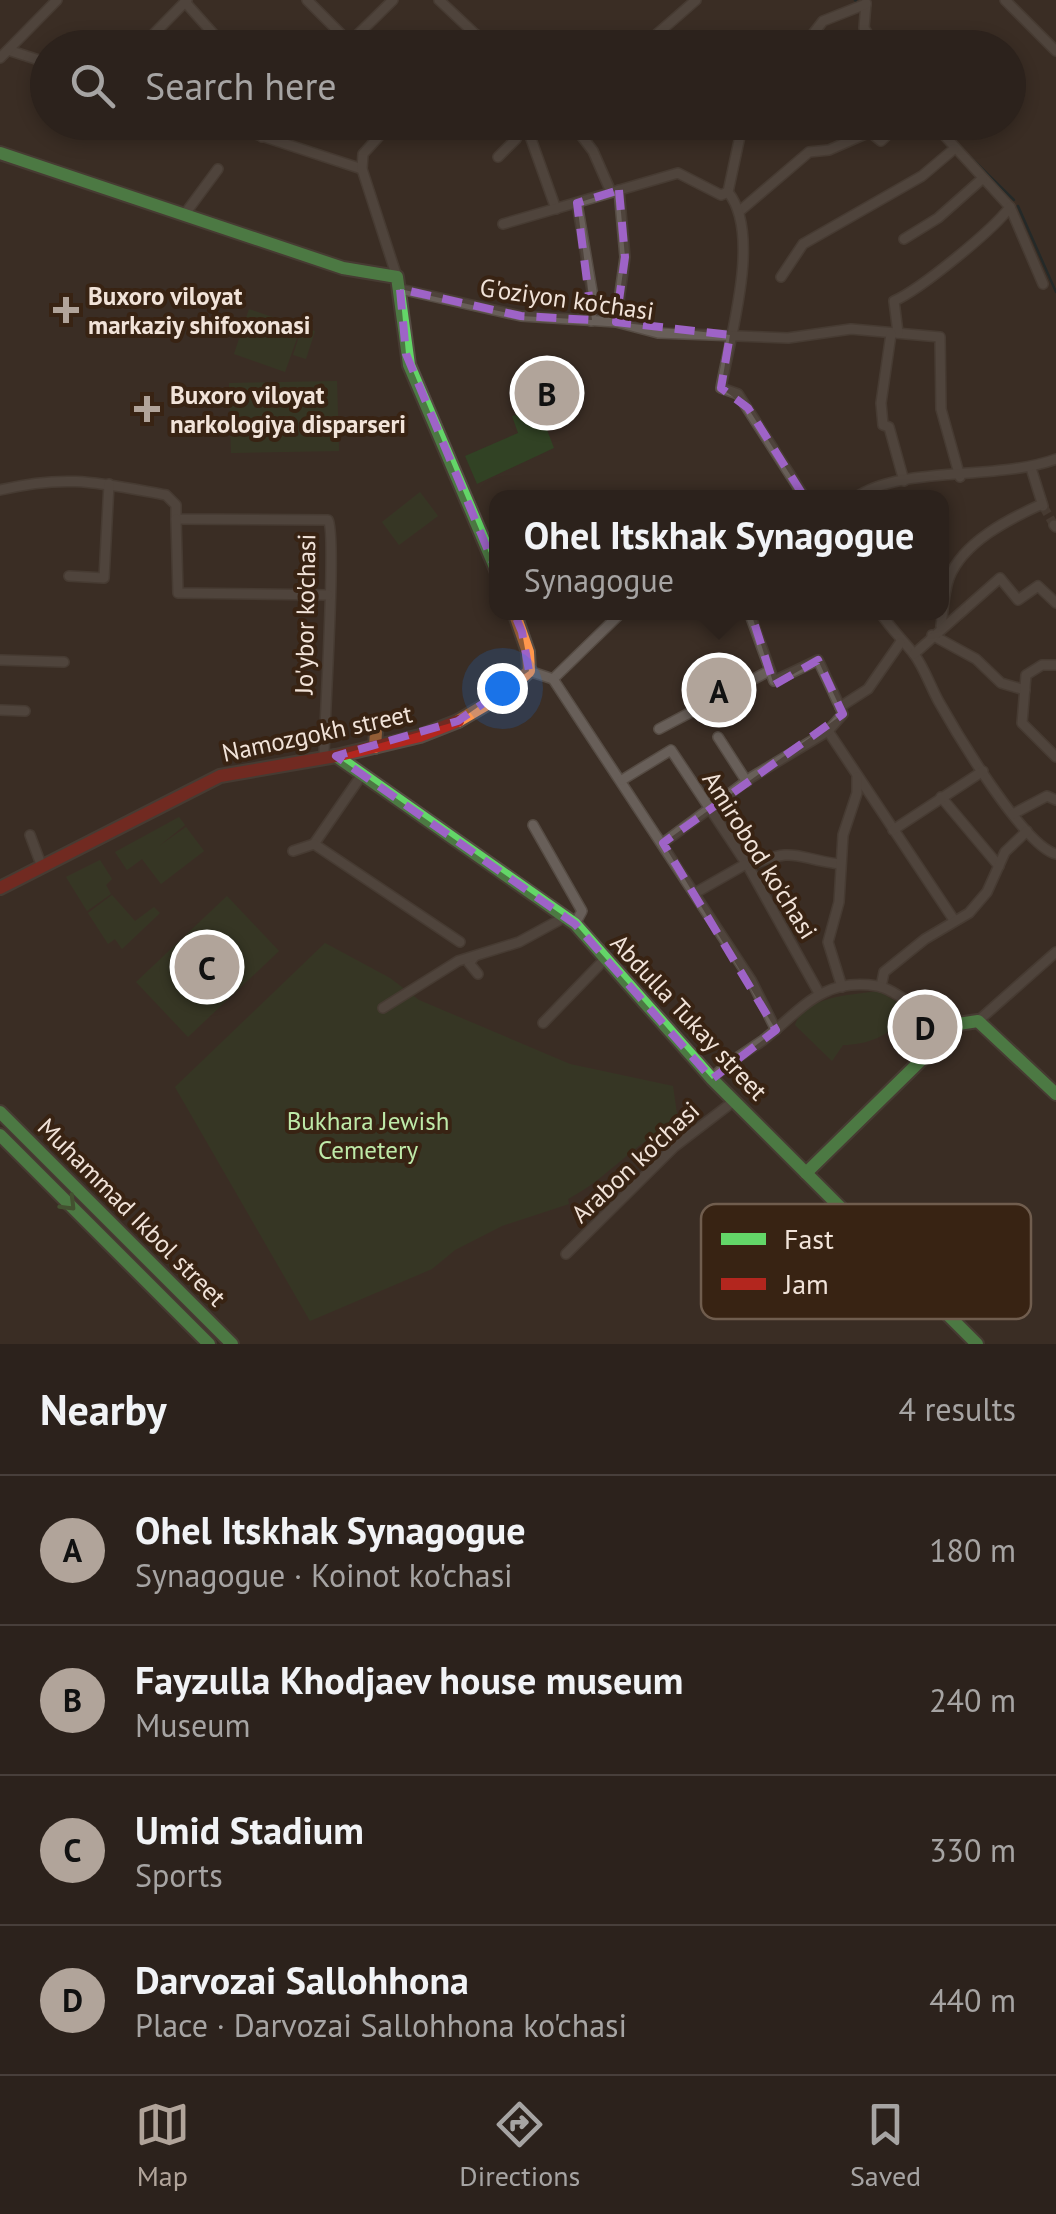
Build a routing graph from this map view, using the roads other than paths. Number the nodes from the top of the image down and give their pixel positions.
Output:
1 (57, 0) edge
2 (308, 0) edge
3 (394, 0) edge
4 (438, 0) edge
5 (696, 0) edge
6 (1005, 0) edge
7 (186, 1) edge
8 (866, 2) edge
9 (158, 30) edge
10 (211, 30) edge
11 (333, 30) edge
12 (362, 30) edge
13 (471, 30) edge
14 (662, 30) edge
15 (816, 30) edge
16 (865, 30) edge
17 (8, 50) junction
18 (1056, 51) edge
19 (30, 57) edge
20 (0, 58) edge
21 (271, 140) edge
22 (376, 140) edge
23 (515, 140) edge
24 (531, 140) edge
25 (585, 140) edge
26 (740, 140) edge
27 (851, 140) edge
28 (947, 140) edge
29 (954, 149) junction
30 (0, 153) edge
31 (498, 158) dead end
32 (218, 169) dead end
33 (362, 169) junction
34 (982, 179) junction
35 (615, 191) junction
36 (728, 192) junction
37 (576, 203) junction
38 (1010, 206) junction
39 (556, 209) junction
40 (741, 210) junction
41 (184, 215) junction
42 (504, 224) dead end
43 (904, 238) dead end
44 (781, 277) dead end
45 (399, 283) junction
46 (1043, 284) dead end
47 (592, 322) junction
48 (616, 322) junction
49 (894, 334) junction
50 (730, 335) junction
51 (1056, 459) edge
52 (1031, 468) junction
53 (960, 477) junction
54 (904, 480) junction
55 (109, 484) junction
56 (0, 490) edge
57 (800, 490) edge
58 (867, 490) edge
59 (176, 519) junction
60 (489, 555) edge
61 (69, 576) dead end
62 (949, 582) edge
63 (328, 595) junction
64 (1056, 603) edge
65 (949, 619) edge
66 (517, 620) edge
67 (614, 620) edge
68 (753, 620) edge
69 (885, 620) edge
70 (942, 620) edge
71 (948, 620) edge
72 (941, 626) junction
73 (932, 635) junction
74 (900, 643) junction
75 (914, 654) junction
76 (0, 660) edge
77 (64, 662) dead end
78 (1056, 665) edge
79 (529, 671) junction
80 (769, 671) junction
81 (553, 679) junction
82 (1025, 690) junction
83 (840, 707) junction
84 (0, 710) edge
85 (25, 710) dead end
86 (660, 729) dead end
87 (828, 731) junction
88 (718, 736) dead end
89 (330, 757) junction
90 (1056, 757) edge
91 (983, 771) junction
92 (361, 776) junction
93 (857, 777) junction
94 (622, 780) junction
95 (748, 782) junction
96 (942, 797) junction
97 (1056, 800) edge
98 (709, 813) junction
99 (1013, 814) junction
100 (533, 825) dead end
101 (893, 830) junction
102 (1027, 832) junction
103 (30, 835) dead end
104 (663, 843) junction
105 (314, 844) junction
106 (293, 851) dead end
107 (1056, 854) edge
108 (839, 864) junction
109 (746, 865) junction
110 (42, 866) junction
111 (999, 866) junction
112 (0, 888) edge
113 (695, 893) junction
114 (954, 920) junction
115 (570, 921) junction
116 (460, 942) dead end
117 (1056, 952) edge
118 (474, 957) junction
119 (605, 959) junction
120 (478, 974) dead end
121 (881, 987) junction
122 (842, 988) junction
123 (819, 993) junction
124 (383, 1008) dead end
125 (978, 1022) junction
126 (543, 1024) dead end
127 (958, 1024) junction
128 (776, 1030) junction
129 (712, 1079) junction
130 (1056, 1094) edge
131 (734, 1101) junction
132 (0, 1112) edge
133 (0, 1135) edge
134 (806, 1173) junction
135 (837, 1204) edge
136 (566, 1254) dead end
137 (953, 1319) edge
138 (208, 1344) edge
139 (232, 1344) edge
140 (978, 1344) edge

1 - 17 street
2 - 11 street
3 - 12 street
4 - 13 street
5 - 14 street
6 - 18 street
7 - 9 street
7 - 10 street
8 - 15 street
8 - 16 street
17 - 19 street
17 - 20 street
21 - 33 street
22 - 33 street
23 - 31 street
24 - 39 street
25 - 35 street
26 - 36 street
27 - 40 street
28 - 29 street
29 - 34 street
29 - 44 street
30 - 41 street
32 - 41 street
33 - 45 street
34 - 38 street
34 - 43 street
35 - 36 street
35 - 37 street
35 - 48 street
36 - 40 street
37 - 39 street
37 - 47 street
38 - 46 street
38 - 49 street
39 - 42 street
40 - 50 street
41 - 45 street
45 - 47 street, G'oziyon ko'chasi
45 - 60 street
47 - 48 street, G'oziyon ko'chasi
48 - 50 street, G'oziyon ko'chasi
49 - 50 street, G'oziyon ko'chasi
49 - 53 street, G'oziyon ko'chasi
49 - 54 street
50 - 57 street
51 - 52 street
52 - 53 street
52 - 62 street
53 - 54 street
54 - 58 street
55 - 56 street
55 - 59 street
55 - 61 street
59 - 63 street
59 - 63 street, Jo'ybor ko'chasi
63 - 89 street, Jo'ybor ko'chasi
64 - 65 street
66 - 79 street
67 - 81 street
68 - 80 street
69 - 74 street
70 - 72 street
71 - 72 street
72 - 73 street
73 - 75 street
73 - 82 street
74 - 75 street
74 - 83 street
75 - 91 street
76 - 77 street
78 - 82 street
79 - 81 street
79 - 89 street, Namozgokh street
80 - 83 street
80 - 86 street
81 - 94 street
82 - 90 street
83 - 87 street
84 - 85 street
87 - 93 street
87 - 95 street
88 - 95 street
89 - 92 street, Abdulla Tukay street
89 - 110 street, Namozgokh street
91 - 96 street
91 - 99 street
92 - 105 street
92 - 115 street, Abdulla Tukay street
93 - 101 street
93 - 108 street
94 - 98 street, Amirobod ko'chasi
94 - 104 street
95 - 98 street
96 - 101 street
96 - 111 street
97 - 99 street
98 - 104 street
98 - 109 street, Amirobod ko'chasi
99 - 102 street
100 - 115 street
101 - 114 street
102 - 107 street
102 - 111 street
103 - 110 street
104 - 113 street
105 - 106 street
105 - 116 street
108 - 109 street
108 - 122 street
109 - 113 street
109 - 123 street, Amirobod ko'chasi
110 - 112 street, Namozgokh street
111 - 114 street
113 - 128 street
114 - 121 street
115 - 118 street
115 - 119 street, Abdulla Tukay street
117 - 125 street
118 - 120 street
118 - 124 street
119 - 126 street
119 - 129 street, Abdulla Tukay street
121 - 122 street
121 - 127 street
122 - 123 street
123 - 128 street
125 - 127 street
125 - 130 street
127 - 134 street
128 - 129 street
129 - 131 street, Abdulla Tukay street
131 - 134 street, Abdulla Tukay street
131 - 136 street, Arabon ko'chasi
132 - 139 street, Muhammad Ikbol street
133 -> 138 street, Muhammad Ikbol street
134 - 135 street, Abdulla Tukay street
137 - 140 street, Abdulla Tukay street

